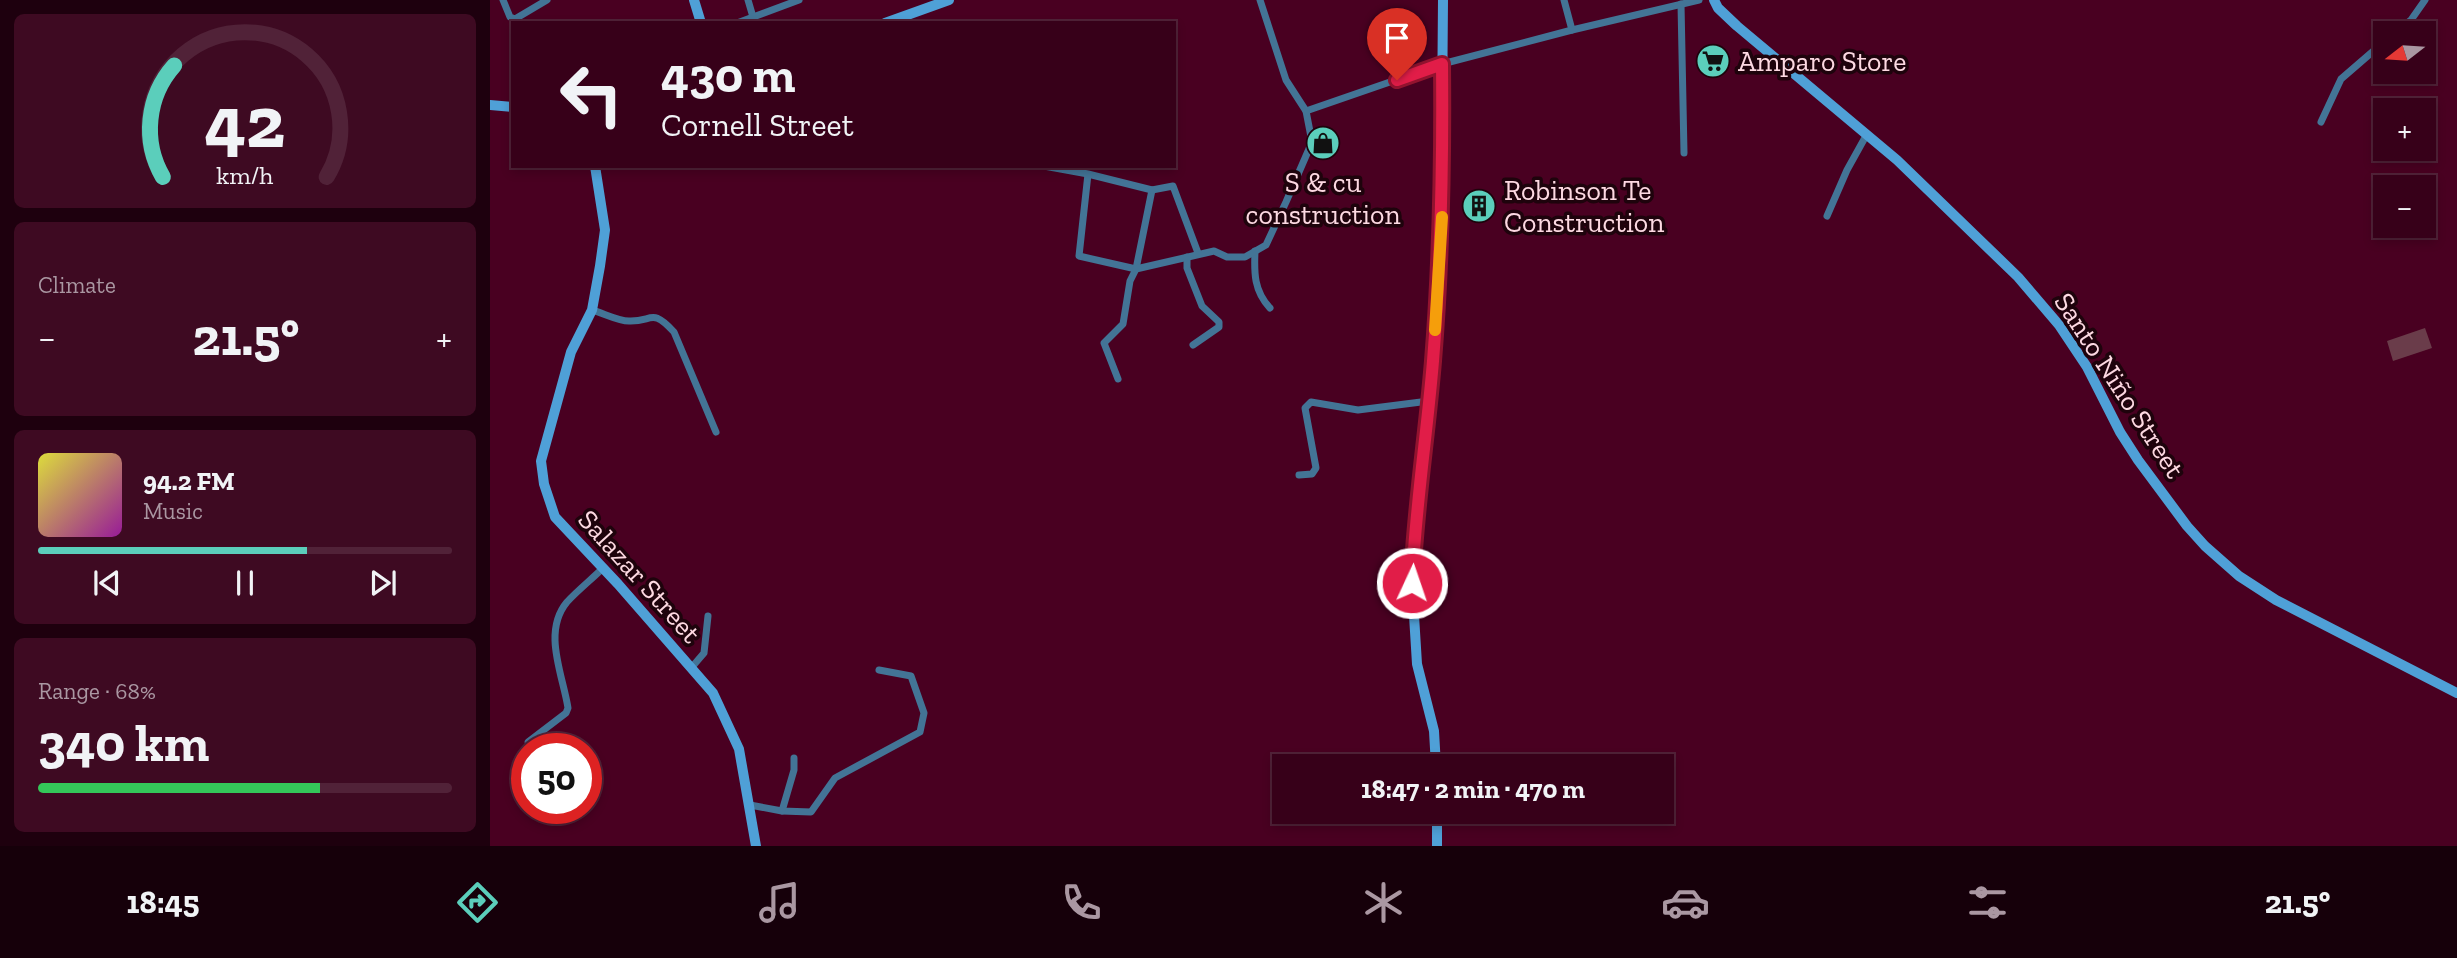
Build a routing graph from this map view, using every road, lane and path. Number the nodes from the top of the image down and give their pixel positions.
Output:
1 (503, 0) edge
2 (547, 0) edge
3 (694, 0) edge
4 (748, 0) edge
5 (799, 0) edge
6 (949, 0) edge
7 (1260, 0) edge
8 (1443, 0) edge
9 (1564, 0) edge
10 (1699, 0) edge
11 (1713, 0) edge
12 (2425, 0) edge
13 (1681, 4) junction
14 (753, 17) junction
15 (700, 21) edge
16 (742, 21) edge
17 (891, 21) edge
18 (2410, 21) edge
19 (1572, 30) junction
20 (2373, 51) edge
21 (1442, 64) junction
22 (490, 105) edge
23 (511, 107) edge
24 (1306, 111) junction
25 (2321, 122) dead end
26 (1867, 134) junction
27 (1685, 153) dead end
28 (595, 168) edge
29 (1055, 168) edge
30 (1088, 174) junction
31 (1152, 190) junction
32 (1827, 216) dead end
33 (1255, 251) junction
34 (1198, 253) junction
35 (1187, 257) junction
36 (1136, 269) junction
37 (1270, 308) dead end
38 (592, 310) junction
39 (1193, 345) dead end
40 (1118, 379) dead end
41 (1429, 401) junction
42 (716, 432) dead end
43 (1299, 475) dead end
44 (603, 568) junction
45 (708, 616) dead end
46 (692, 667) junction
47 (879, 670) dead end
48 (2457, 693) edge
49 (540, 733) edge
50 (1435, 754) edge
51 (794, 758) dead end
52 (750, 805) junction
53 (782, 811) junction
54 (1437, 824) edge
55 (756, 846) edge
56 (1437, 846) edge

1 - 2 street
3 - 15 main road
4 - 14 street
5 - 14 street
6 - 17 main road
7 - 24 street
8 - 21 main road
9 - 19 street
10 - 13 street
11 - 26 main road, Santo Niño Street
12 - 18 street
13 - 19 street
13 - 27 street
14 - 16 street
19 - 21 street
20 - 25 street
21 - 24 street
21 - 41 main road
22 - 23 main road
24 - 33 street
26 - 32 street
26 - 48 main road, Santo Niño Street
28 - 38 main road, Salazar Street
29 - 30 street
30 - 31 street
30 - 36 street
31 - 34 street
31 - 36 street
33 - 34 street
33 - 37 street
34 - 35 street
35 - 36 street
35 - 39 street
36 - 40 street
38 - 42 street
38 - 44 main road, Salazar Street
41 - 43 street
41 - 50 main road
44 - 46 main road, Salazar Street
44 - 49 street
45 - 46 street
46 - 52 main road, Salazar Street
47 - 53 street
51 - 53 street
52 - 53 street
52 - 55 main road, Salazar Street
54 - 56 main road

